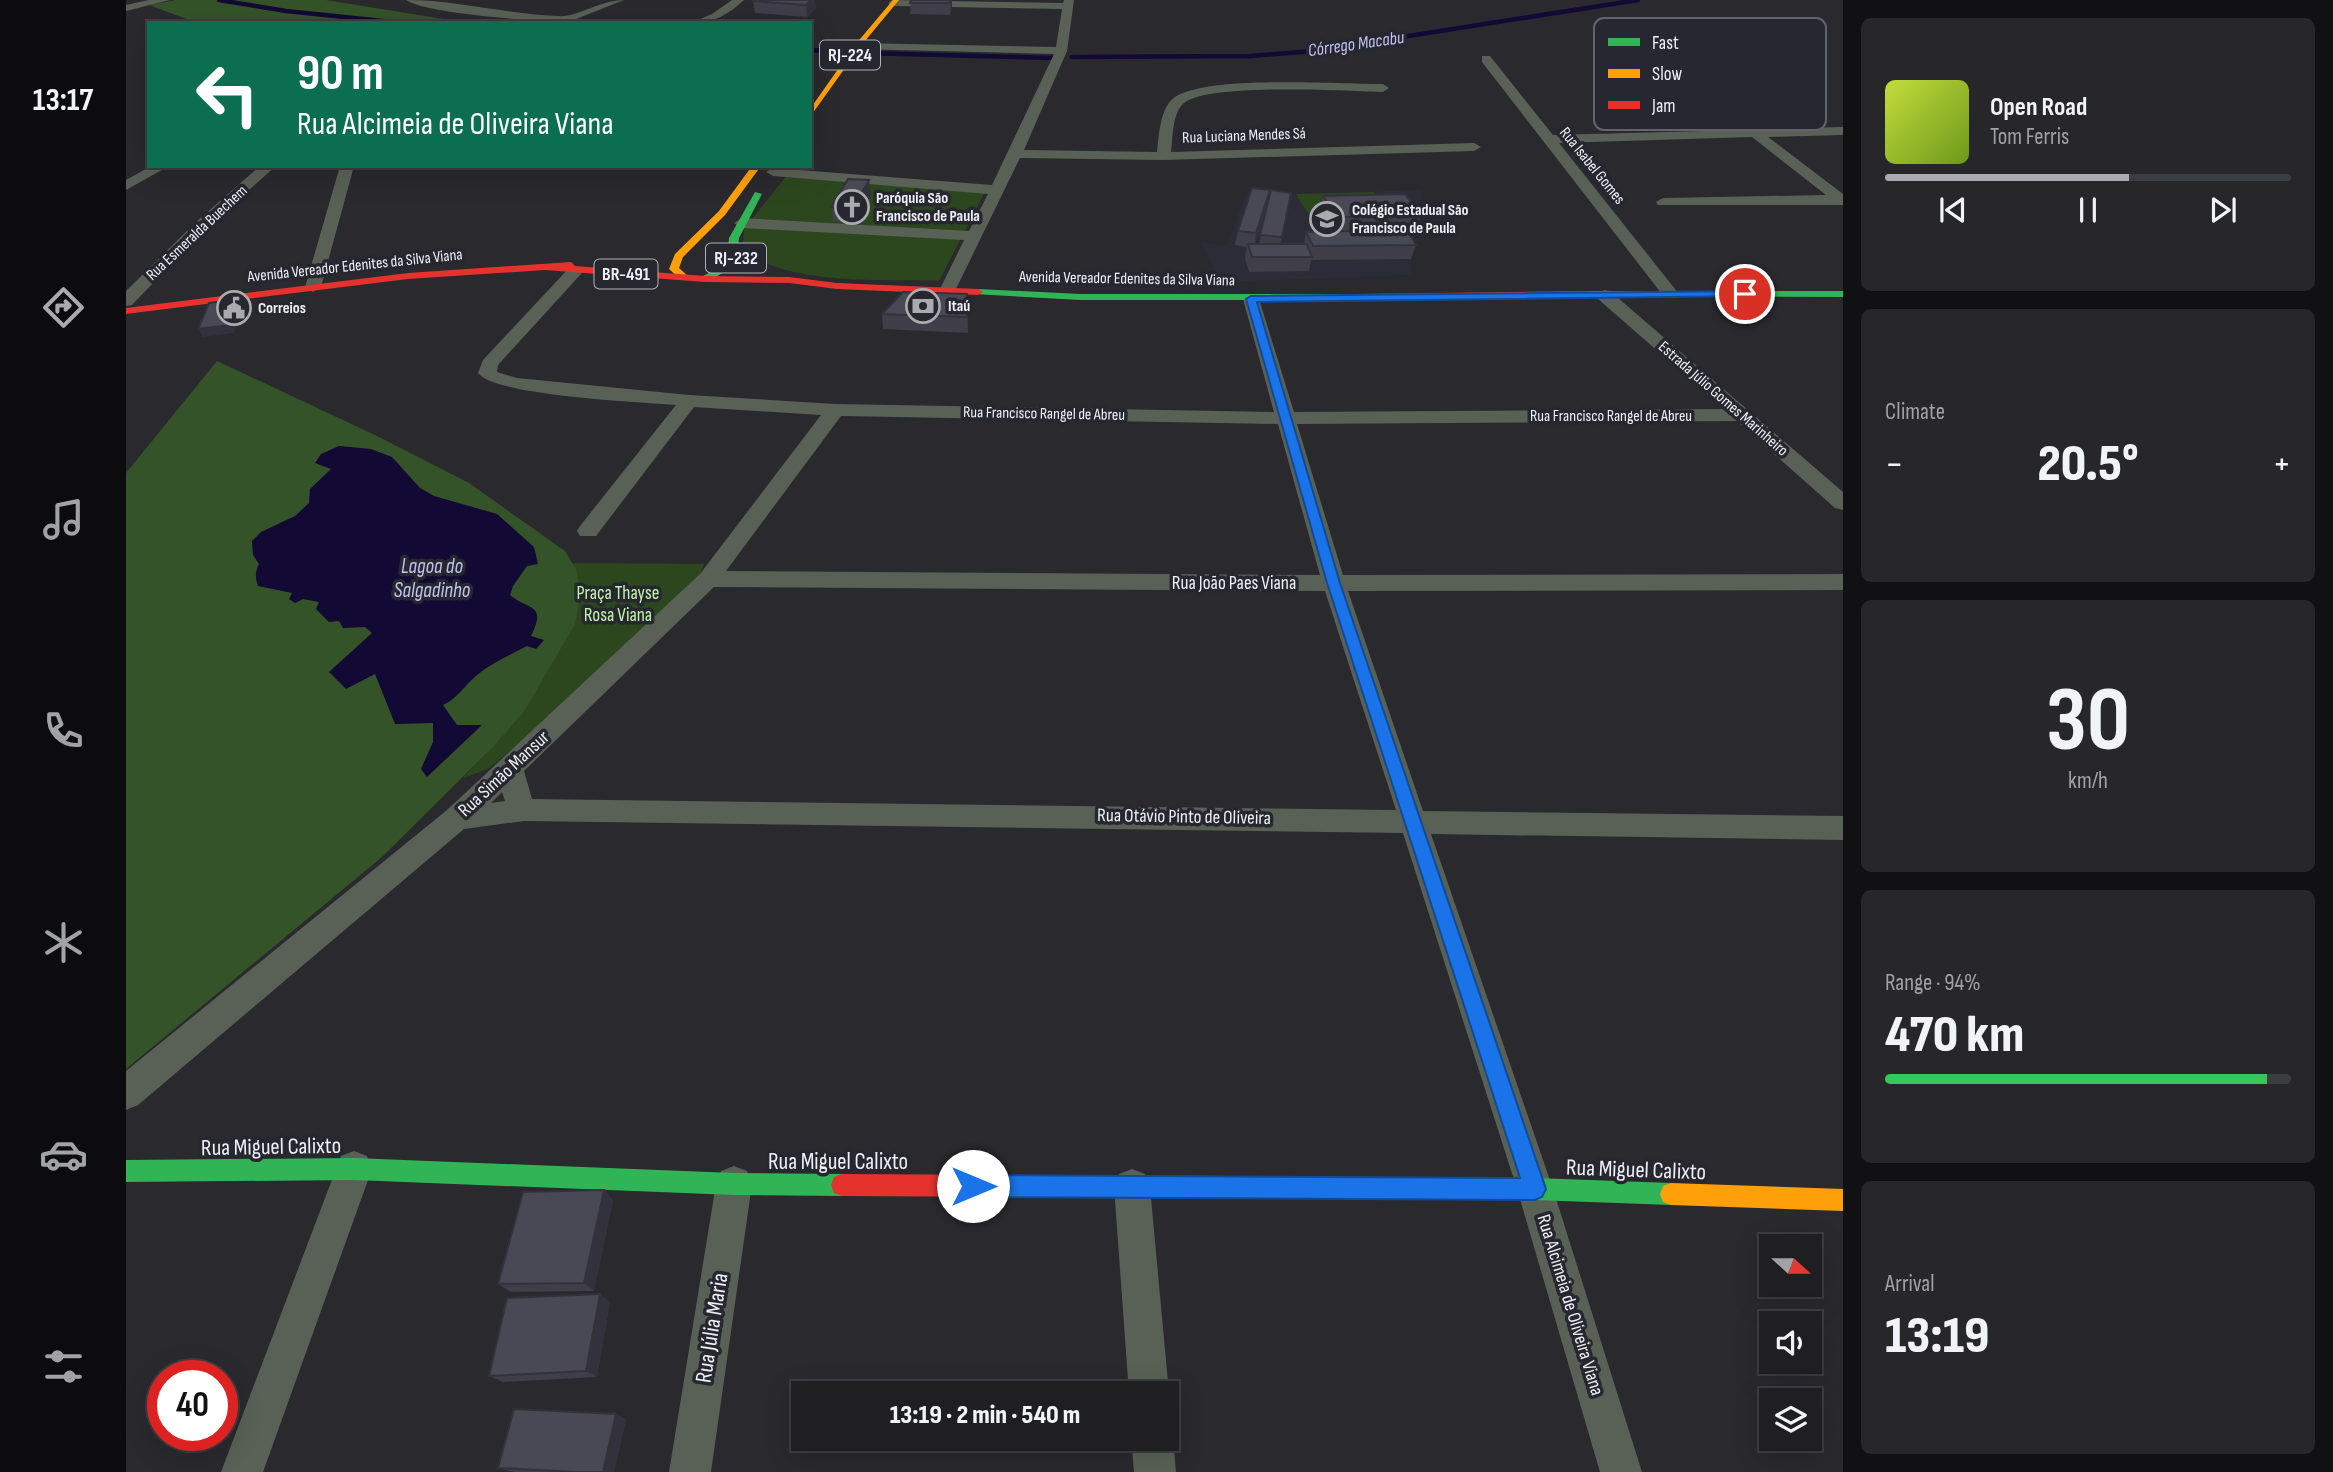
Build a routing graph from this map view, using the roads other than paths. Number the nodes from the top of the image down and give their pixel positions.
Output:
1 (165, 0) edge
2 (411, 0) edge
3 (489, 0) edge
4 (620, 0) edge
5 (739, 0) edge
6 (889, 1) edge
7 (1067, 3) edge
8 (126, 8) edge
9 (463, 9) junction
10 (557, 21) joint
11 (702, 21) edge
12 (840, 42) dead end
13 (857, 46) junction
14 (1060, 51) junction
15 (1486, 59) dead end
16 (1383, 88) dead end
17 (812, 113) edge
18 (1749, 130) edge
19 (1843, 131) edge
20 (1753, 133) junction
21 (1547, 139) junction
22 (1474, 147) dead end
23 (1015, 154) junction
24 (1163, 156) junction
25 (158, 168) edge
26 (267, 168) edge
27 (345, 168) edge
28 (769, 168) edge
29 (126, 186) edge
30 (995, 190) junction
31 (1842, 199) edge
32 (1663, 202) dead end
33 (742, 223) junction
34 (974, 236) junction
35 (665, 257) junction
36 (719, 257) junction
37 (546, 267) junction
38 (575, 271) junction
39 (685, 278) junction
40 (705, 279) junction
41 (789, 280) junction
42 (313, 287) junction
43 (947, 291) junction
44 (1671, 294) junction
45 (1843, 294) edge
46 (1604, 295) junction
47 (1251, 299) junction
48 (126, 301) edge
49 (126, 311) edge
50 (689, 401) junction
51 (835, 410) junction
52 (1740, 415) junction
53 (1285, 418) junction
54 (1843, 503) edge
55 (588, 531) dead end
56 (708, 579) junction
57 (1843, 582) edge
58 (1334, 583) junction
59 (510, 770) junction
60 (524, 810) junction
61 (457, 818) junction
62 (1414, 820) junction
63 (1843, 828) edge
64 (126, 1093) edge
65 (354, 1169) junction
66 (126, 1171) edge
67 (734, 1184) junction
68 (1132, 1187) junction
69 (1535, 1189) junction
70 (1843, 1200) edge
71 (1148, 1381) edge
72 (1154, 1451) edge
73 (242, 1472) edge
74 (690, 1472) edge
75 (1155, 1472) edge
76 (1621, 1472) edge

1 - 8 street
2 - 9 street
3 - 9 street
4 - 10 street
5 - 11 street
6 - 7 street
6 - 12 main road, RJ-224
6 - 13 main road, RJ-224
7 - 14 street
9 - 10 street
13 - 14 street
13 - 17 main road, RJ-224
14 - 23 street
15 - 21 street, Rua Isabel Gomes
16 - 24 street
18 - 20 street
19 - 20 street
20 - 21 street
20 - 31 street
21 - 44 street, Rua Isabel Gomes
22 - 24 street, Rua Luciana Mendes Sá
23 - 24 street, Rua Luciana Mendes Sá
23 - 30 street
25 - 29 street
26 - 48 street, Rua Esmeralda Buechem
27 - 42 street
28 - 30 street
28 - 33 main road
28 - 35 main road
30 - 34 street
31 - 32 street
33 - 34 street
33 - 36 main road
34 - 43 street
35 - 36 main road, Avenida Vereador Edenites da Silva Viana / RJ-232
35 - 37 main road, Avenida Vereador Edenites da Silva Viana / BR-491
35 - 39 main road
36 - 40 main road
36 - 41 main road, Avenida Vereador Edenites da Silva Viana / RJ-232
37 - 38 main road, Avenida Vereador Edenites da Silva Viana / BR-491
37 - 42 main road, Avenida Vereador Edenites da Silva Viana / BR-491
38 - 39 main road, Avenida Vereador Edenites da Silva Viana / BR-491
38 - 50 street, Rua Francisco Rangel de Abreu
39 - 40 main road, Avenida Vereador Edenites da Silva Viana / BR-491
40 - 41 main road, Avenida Vereador Edenites da Silva Viana / RJ-232
41 - 43 main road, Avenida Vereador Edenites da Silva Viana
42 - 49 main road, Avenida Vereador Edenites da Silva Viana / BR-491
43 - 47 main road, Avenida Vereador Edenites da Silva Viana
44 - 45 main road, Avenida Vereador Edenites da Silva Viana
44 - 46 main road, Avenida Vereador Edenites da Silva Viana
46 - 47 main road, Avenida Vereador Edenites da Silva Viana
46 - 52 street, Estrada Júlio Gomes Marinheiro
47 - 53 street, Rua Alcimeia de Oliveira Viana
50 - 51 street, Rua Francisco Rangel de Abreu
50 - 55 street
51 - 53 street, Rua Francisco Rangel de Abreu
51 - 56 street, Rua Simão Mansur
52 - 53 street, Rua Francisco Rangel de Abreu
52 - 54 street, Estrada Júlio Gomes Marinheiro
53 - 58 street, Rua Alcimeia de Oliveira Viana
56 - 58 street, Rua João Paes Viana
56 - 59 street, Rua Simão Mansur
57 - 58 street, Rua João Paes Viana
58 - 62 street, Rua Alcimeia de Oliveira Viana
59 - 60 street
59 - 61 street, Rua Simão Mansur
60 - 61 street, Rua Otávio Pinto de Oliveira
60 - 62 street, Rua Otávio Pinto de Oliveira
61 - 64 street, Rua Simão Mansur
62 - 63 street, Rua Otávio Pinto de Oliveira
62 - 69 street, Rua Alcimeia de Oliveira Viana
65 - 66 main road, Rua Miguel Calixto
65 - 67 main road, Rua Miguel Calixto
65 - 73 street
67 - 68 main road, Rua Miguel Calixto
67 - 74 street, Rua Júlia Maria
68 - 69 main road, Rua Miguel Calixto
68 - 71 street
69 - 70 main road, Rua Miguel Calixto
69 - 76 street, Rua Alcimeia de Oliveira Viana
72 - 75 street

